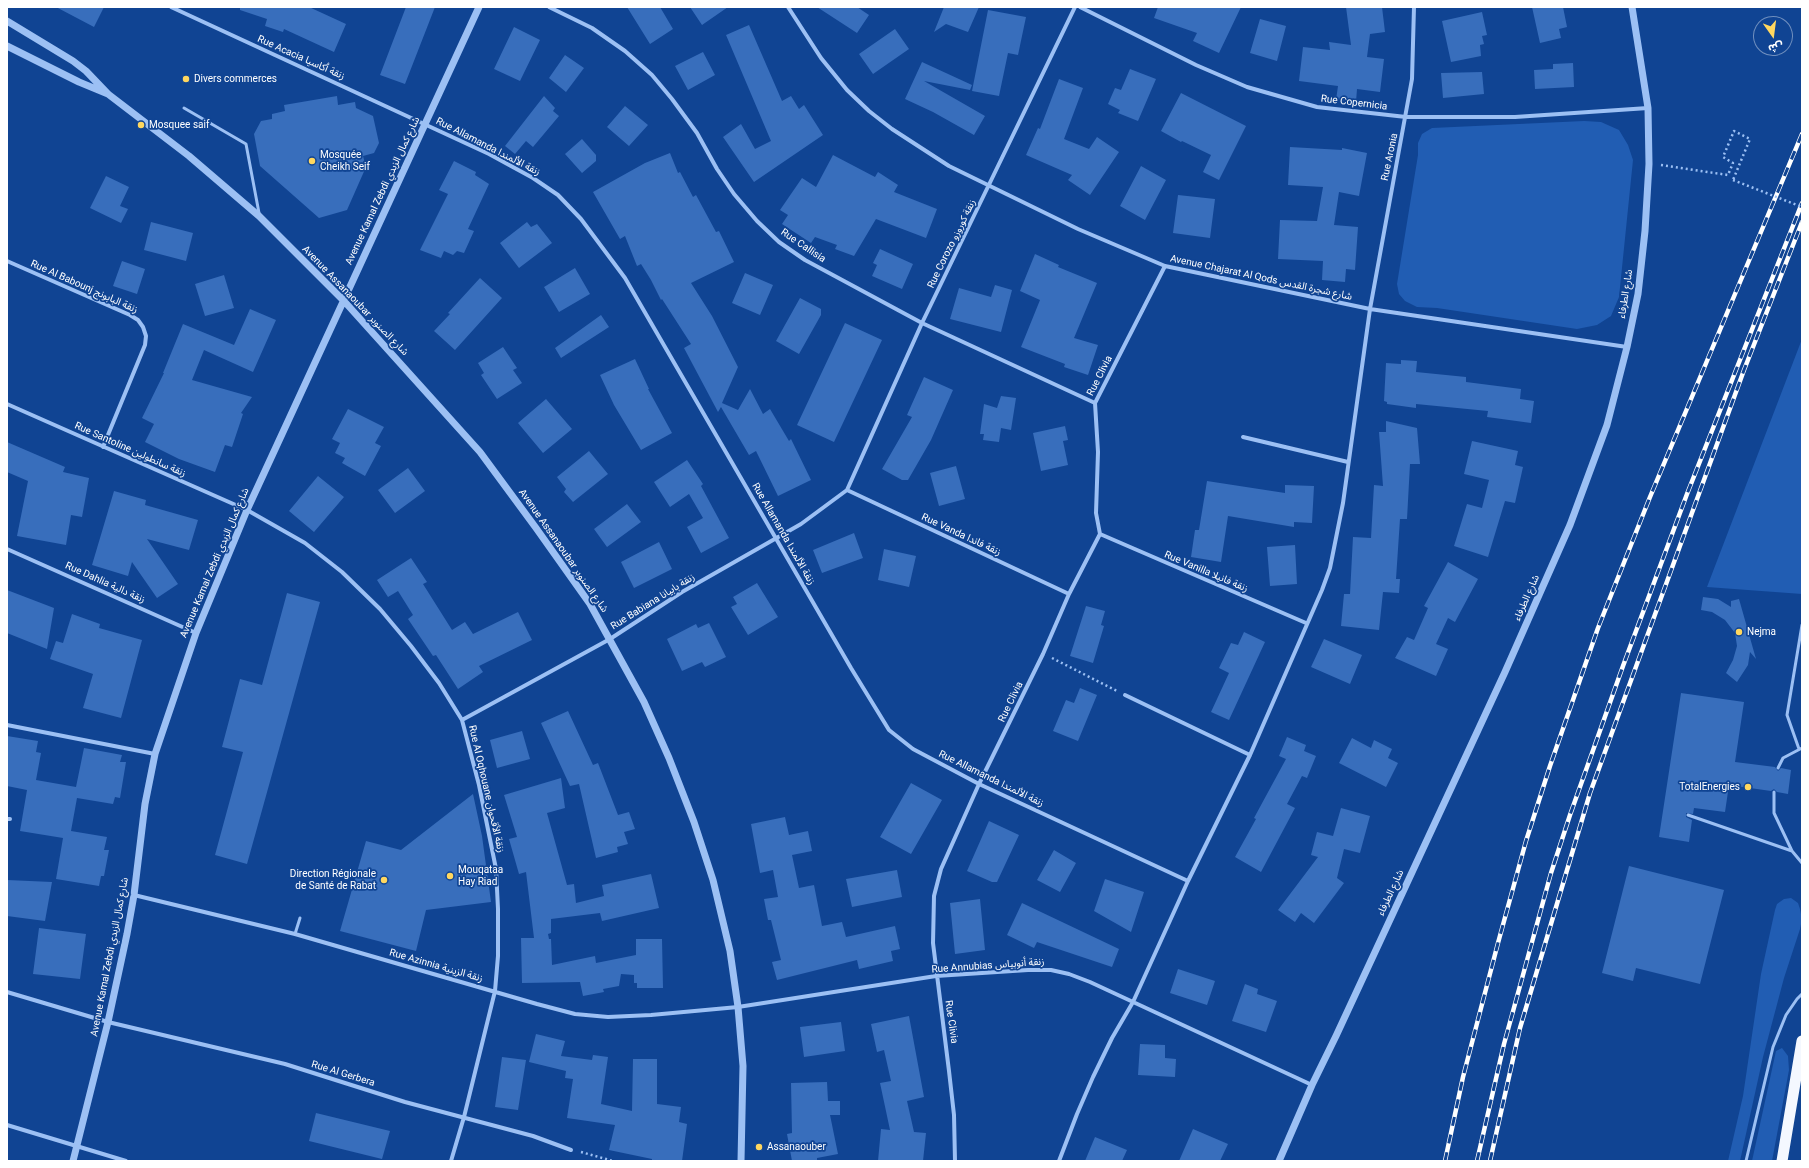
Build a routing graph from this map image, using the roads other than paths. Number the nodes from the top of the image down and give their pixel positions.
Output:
1 (171, 7) edge
2 (479, 7) edge
3 (549, 7) edge
4 (788, 7) edge
5 (1075, 7) edge
6 (1080, 7) edge
7 (1414, 7) edge
8 (1632, 7) edge
9 (7, 21) edge
10 (7, 46) edge
11 (108, 94) junction
12 (184, 108) dead end
13 (1648, 108) junction
14 (1406, 117) junction
15 (426, 124) junction
16 (989, 186) junction
17 (259, 216) junction
18 (7, 261) edge
19 (1165, 266) junction
20 (344, 301) junction
21 (1370, 309) junction
22 (922, 323) junction
23 (1627, 347) junction
24 (1095, 403) junction
25 (7, 404) edge
26 (1243, 437) dead end
27 (103, 447) junction
28 (1348, 462) junction
29 (847, 490) junction
30 (247, 510) junction
31 (1100, 534) junction
32 (776, 537) junction
33 (7, 549) edge
34 (1069, 594) junction
35 (1306, 624) junction
36 (1802, 625) edge
37 (196, 632) junction
38 (610, 639) junction
39 (1125, 695) road end
40 (462, 720) junction
41 (7, 726) edge
42 (1801, 748) edge
43 (155, 754) junction
44 (1250, 755) junction
45 (1778, 768) dead end
46 (979, 784) junction
47 (1774, 792) dead end
48 (1688, 815) dead end
49 (1792, 851) junction
50 (1802, 863) edge
51 (1188, 881) junction
52 (134, 895) junction
53 (300, 918) dead end
54 (295, 934) junction
55 (936, 976) junction
56 (495, 991) junction
57 (7, 992) edge
58 (1802, 994) edge
59 (1133, 1002) junction
60 (738, 1007) junction
61 (108, 1022) junction
62 (1802, 1041) edge
63 (1312, 1085) junction
64 (464, 1117) junction
65 (7, 1126) edge
66 (77, 1146) junction
67 (571, 1150) road end
68 (74, 1161) edge
69 (126, 1161) edge
70 (451, 1161) edge
71 (741, 1161) edge
72 (955, 1161) edge
73 (1059, 1161) edge
74 (1279, 1161) edge
75 (1746, 1161) edge
76 (1782, 1161) edge

1 - 15 street, Rue Acacia زنقة أكاسيا
2 - 15 street, Avenue Kamal Zebdi شارع كمال الزبدي
3 - 22 street, Rue Callisia
4 - 16 street, Avenue Chajarat Al Qods شارع شجرة القدس
5 - 16 street, Rue Corozo زنقة كوروزو
6 - 14 street, Rue Copernicia
7 - 14 street, Rue Aronia
8 - 13 street, شارع الطرفاء
9 - 11 street, Avenue Assanaoubar شارع الصنوبر
10 - 11 street, Avenue Assanaoubar شارع الصنوبر
11 - 17 street, Avenue Assanaoubar شارع الصنوبر
12 - 17 lane
13 - 14 street, Rue Copernicia
13 - 23 street, شارع الطرفاء
14 - 21 street, Rue Aronia
15 - 20 street, Avenue Kamal Zebdi شارع كمال الزبدي
15 - 32 street, Rue Allamanda زنقة الألمندا
16 - 19 street, Avenue Chajarat Al Qods شارع شجرة القدس
16 - 22 street, Rue Corozo زنقة كوروزو
17 - 20 street, Avenue Assanaoubar شارع الصنوبر
18 - 27 street, Rue Al Babounj زنقة البابونج
19 - 21 street, Avenue Chajarat Al Qods شارع شجرة القدس
19 - 24 street, Rue Clivia
20 - 30 street, Avenue Kamal Zebdi شارع كمال الزبدي
20 - 38 street, Avenue Assanaoubar شارع الصنوبر
21 - 23 street, Avenue Chajarat Al Qods شارع شجرة القدس
21 - 28 street
22 - 24 street, Rue Callisia
22 - 29 street, Rue Corozo زنقة كوروزو
23 - 63 street, شارع الطرفاء
24 - 31 street, Rue Clivia
25 - 27 street, Rue Santoline زنقة سانطولين
26 - 28 street
27 - 30 street, Rue Santoline زنقة سانطولين
28 - 35 street
29 - 32 street, Rue Babiana زنقة بابيانا
29 - 34 street, Rue Vanda زنقة فاندا
30 - 37 street, Avenue Kamal Zebdi شارع كمال الزبدي
30 - 40 street, Rue Al Oqhouane زنقة الأقحوان
31 - 34 street, Rue Clivia
31 - 35 street, Rue Vanilla زنقة فانيلا
32 - 38 street, Rue Babiana زنقة بابيانا
32 - 46 street, Rue Allamanda زنقة الألمندا
33 - 37 street, Rue Dahlia زنقة دالية
34 - 46 street, Rue Clivia
35 - 44 street
36 - 42 lane
37 - 43 street, Avenue Kamal Zebdi شارع كمال الزبدي
38 - 40 street, Rue Babiana زنقة بابيانا
38 - 60 street, Avenue Assanaoubar شارع الصنوبر
39 - 44 street
40 - 56 street, Rue Al Oqhouane زنقة الأقحوان
41 - 43 street
42 - 45 lane
43 - 52 street, Avenue Kamal Zebdi شارع كمال الزبدي
44 - 51 street
46 - 51 street, Rue Allamanda زنقة الألمندا
46 - 55 street, Rue Clivia
47 - 49 lane
48 - 49 lane
49 - 50 lane
51 - 59 street
52 - 54 street, Rue Azinnia زنقة الزينية
52 - 61 street, Avenue Kamal Zebdi شارع كمال الزبدي
53 - 54 lane
54 - 56 street, Rue Azinnia زنقة الزينية
55 - 59 street, Rue Annubias زنقة أنوبياس
55 - 60 street, Rue Annubias زنقة أنوبياس
55 - 72 street, Rue Clivia
56 - 60 street, Rue Azinnia زنقة الزينية
56 - 64 street, Rue Al Oqhouane زنقة الأقحوان
57 - 61 street, Rue Al Gerbera
58 - 75 lane
59 - 63 street, Rue Annubias زنقة أنوبياس
59 - 73 street
60 - 71 street, Avenue Assanaoubar شارع الصنوبر
61 - 64 street, Rue Al Gerbera
61 - 66 street, Avenue Kamal Zebdi شارع كمال الزبدي
62 - 76 highway
63 - 74 street, شارع الطرفاء
64 - 67 street, Rue Al Gerbera
64 - 70 street, Rue Al Oqhouane زنقة الأقحوان
65 - 66 street
66 - 68 street, Avenue Kamal Zebdi شارع كمال الزبدي
66 - 69 street

